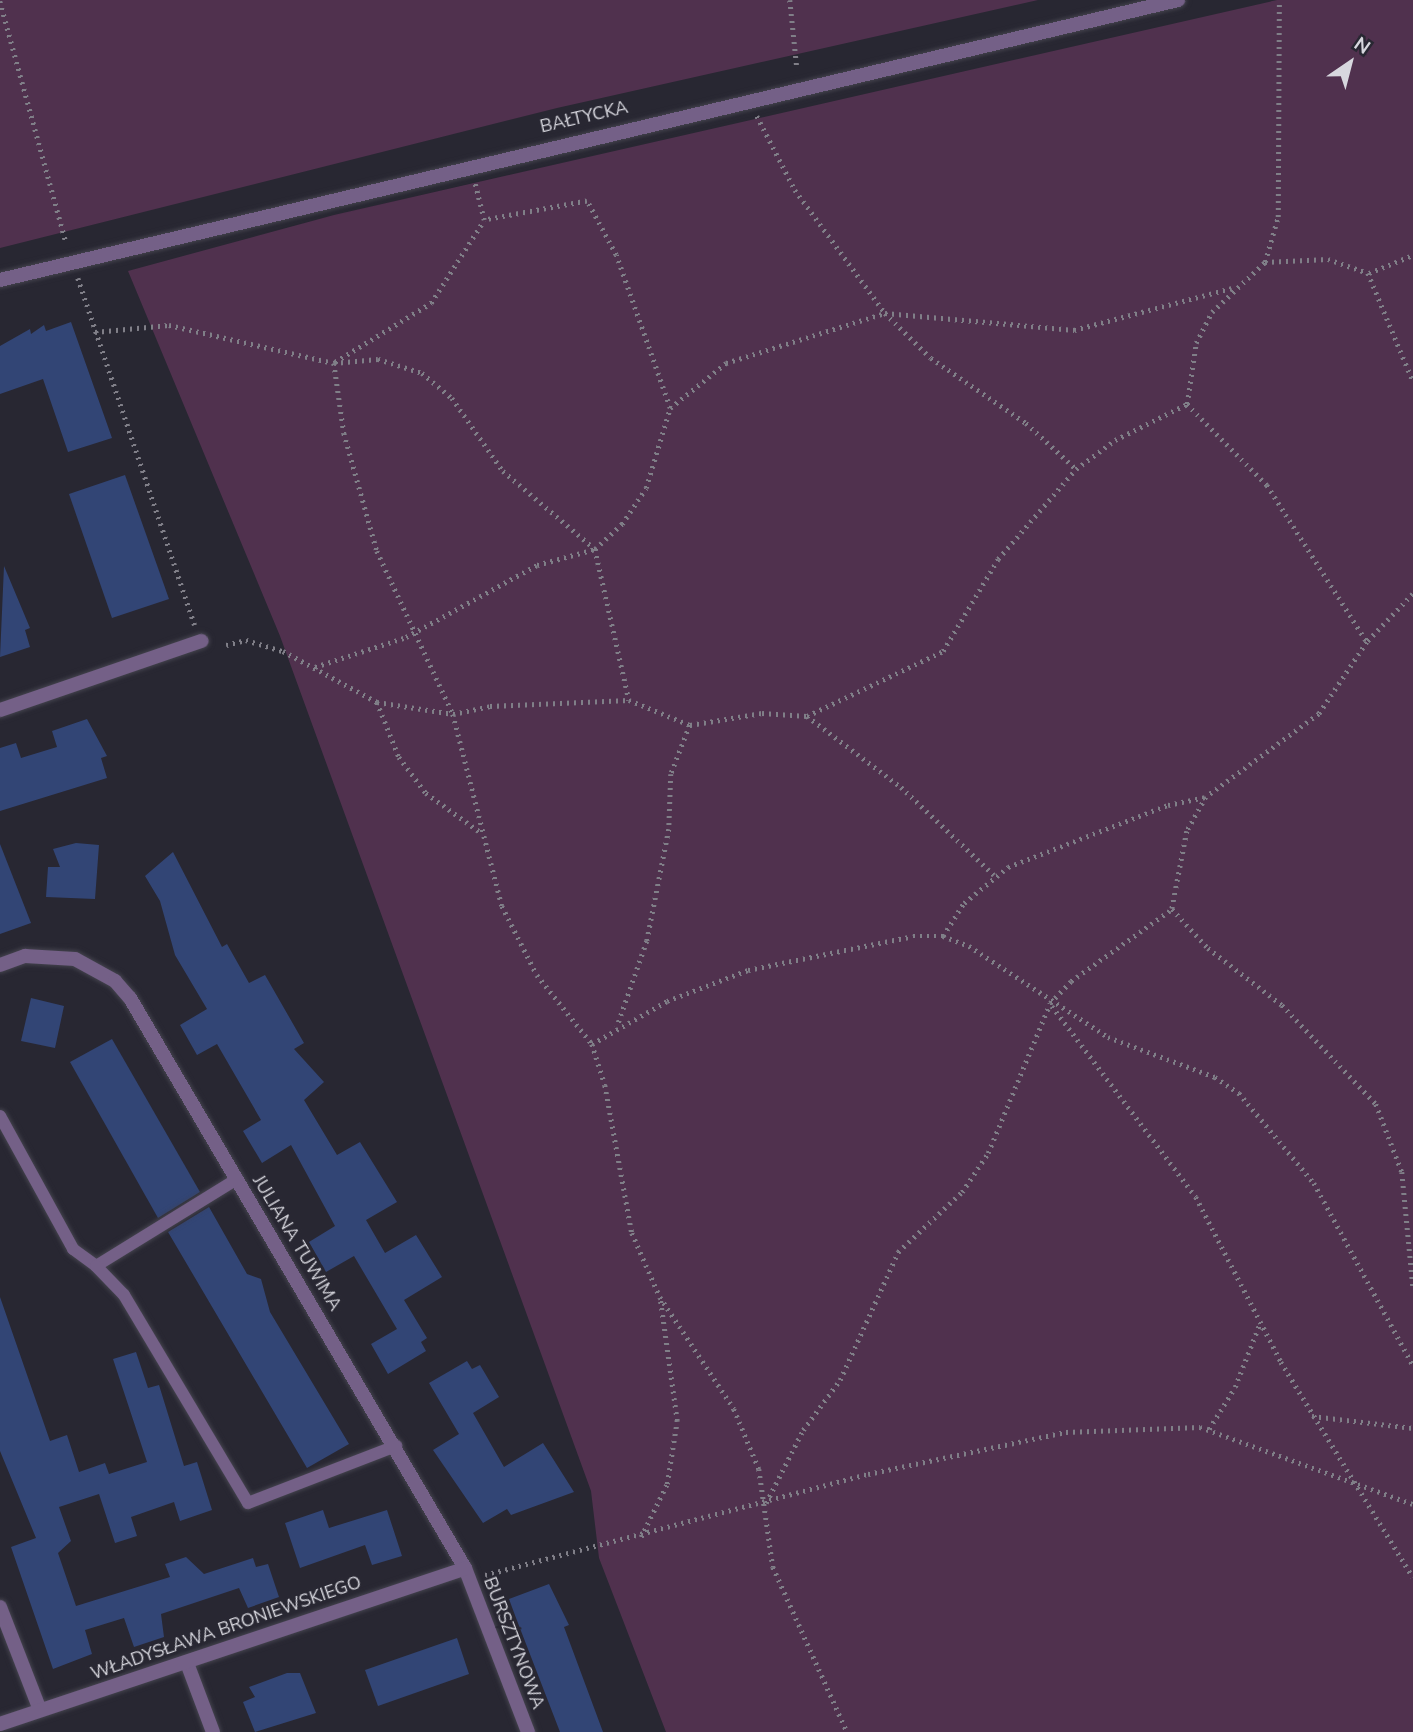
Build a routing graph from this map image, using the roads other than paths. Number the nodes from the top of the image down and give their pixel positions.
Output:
1 (1178, 0) edge
2 (0, 280) edge
3 (201, 641) road end
4 (0, 710) edge
5 (0, 965) edge
6 (0, 1116) edge
7 (237, 1180) junction
8 (96, 1266) junction
9 (396, 1446) junction
10 (465, 1568) junction
11 (0, 1606) edge
12 (187, 1663) junction
13 (40, 1710) junction
14 (0, 1724) edge
15 (214, 1732) edge
16 (528, 1732) edge

1 - 2 street, BAŁTYCKA
3 - 4 street
5 - 7 street, JULIANA TUWIMA
6 - 8 lane
7 - 8 lane
7 - 9 street, JULIANA TUWIMA
8 - 9 lane
9 - 10 street, JULIANA TUWIMA
10 - 12 street, WŁADYSŁAWA BRONIEWSKIEGO
10 - 16 street, BURSZTYNOWA
11 - 13 street
12 - 13 street, WŁADYSŁAWA BRONIEWSKIEGO
12 - 15 street
13 - 14 street, WŁADYSŁAWA BRONIEWSKIEGO

